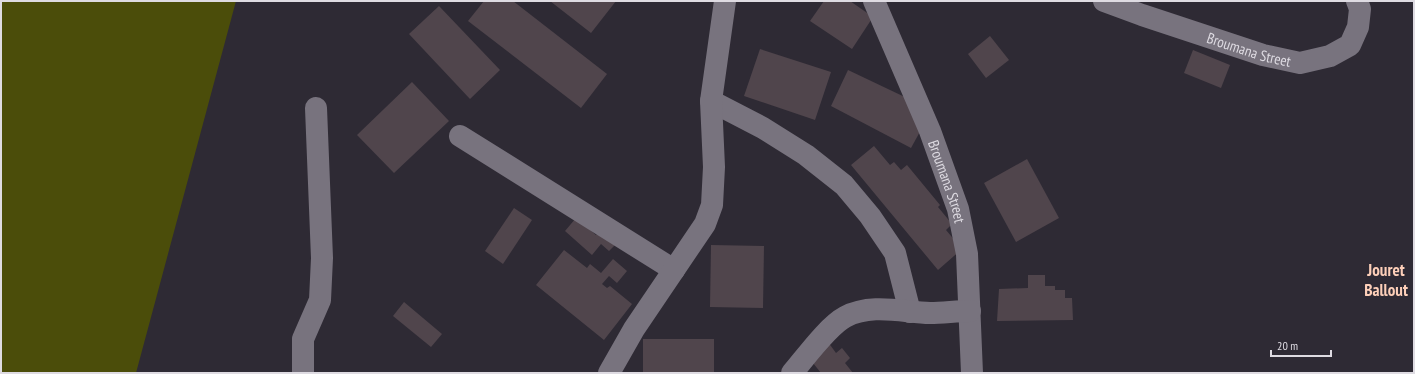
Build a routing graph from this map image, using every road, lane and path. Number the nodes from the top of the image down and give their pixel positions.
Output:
1 (725, 1) edge
2 (874, 1) edge
3 (1104, 1) edge
4 (1357, 1) edge
5 (711, 101) junction
6 (316, 108) dead end
7 (460, 136) dead end
8 (674, 270) junction
9 (970, 311) junction
10 (910, 312) junction
11 (303, 373) edge
12 (609, 373) edge
13 (792, 373) edge
14 (972, 373) edge

1 - 5 street
2 - 9 street, Broumana Street
3 - 4 street, Broumana Street
5 - 8 street
5 - 10 street
6 - 11 street
7 - 8 street
8 - 12 street
9 - 10 street
9 - 14 street, Broumana Street
10 - 13 street

